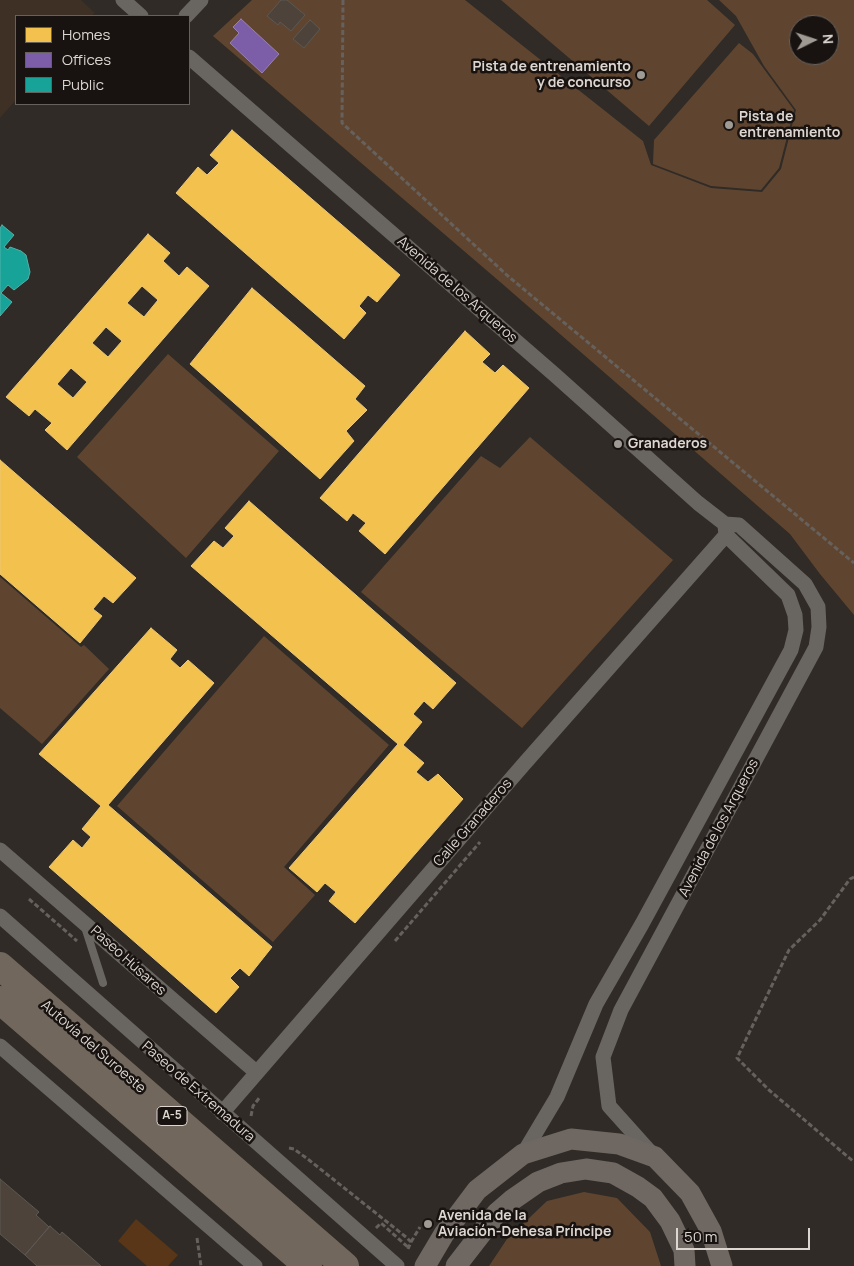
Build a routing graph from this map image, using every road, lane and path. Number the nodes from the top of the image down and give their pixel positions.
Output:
1 (123, 0) edge
2 (201, 0) edge
3 (343, 0) edge
4 (141, 15) edge
5 (187, 15) edge
6 (190, 58) edge
7 (725, 529) junction
8 (854, 563) edge
9 (486, 836) dead end
10 (0, 850) edge
11 (854, 877) edge
12 (28, 898) dead end
13 (0, 916) edge
14 (82, 920) junction
15 (392, 944) dead end
16 (94, 956) junction
17 (0, 966) edge
18 (103, 983) dead end
19 (0, 1000) edge
20 (0, 1046) edge
21 (256, 1072) junction
22 (261, 1095) dead end
23 (222, 1113) junction
24 (254, 1123) dead end
25 (286, 1148) dead end
26 (523, 1154) junction
27 (655, 1157) junction
28 (854, 1162) edge
29 (369, 1224) dead end
30 (420, 1227) dead end
31 (196, 1230) dead end
32 (411, 1242) junction
33 (201, 1266) edge
34 (255, 1266) edge
35 (308, 1266) edge
36 (345, 1266) edge
37 (397, 1266) edge
38 (425, 1266) edge
39 (456, 1266) edge
40 (685, 1266) edge
41 (722, 1266) edge

1 - 4 street
2 - 5 street
3 - 8 path
6 - 7 street, Avenida de los Arqueros
7 - 21 street, Calle Granaderos
7 - 26 street, Avenida de los Arqueros
7 - 27 street, Avenida de los Arqueros
9 - 15 path
10 - 14 street, Paseo Húsares
11 - 28 path
12 - 16 path
13 - 23 street, Paseo de Extremadura
14 - 16 lane
14 - 21 street, Paseo Húsares
16 - 18 lane
17 - 36 highway, Autovía del Suroeste / A-5
19 - 35 highway, Autovía del Suroeste / A-5
20 - 34 street
21 - 23 street, Calle Granaderos
22 - 24 path
23 - 37 street, Paseo de Extremadura
25 - 32 path
26 - 27 main road
26 - 38 main road
27 - 41 main road
29 - 32 path
30 - 32 path
31 - 33 path
39 - 40 main road

